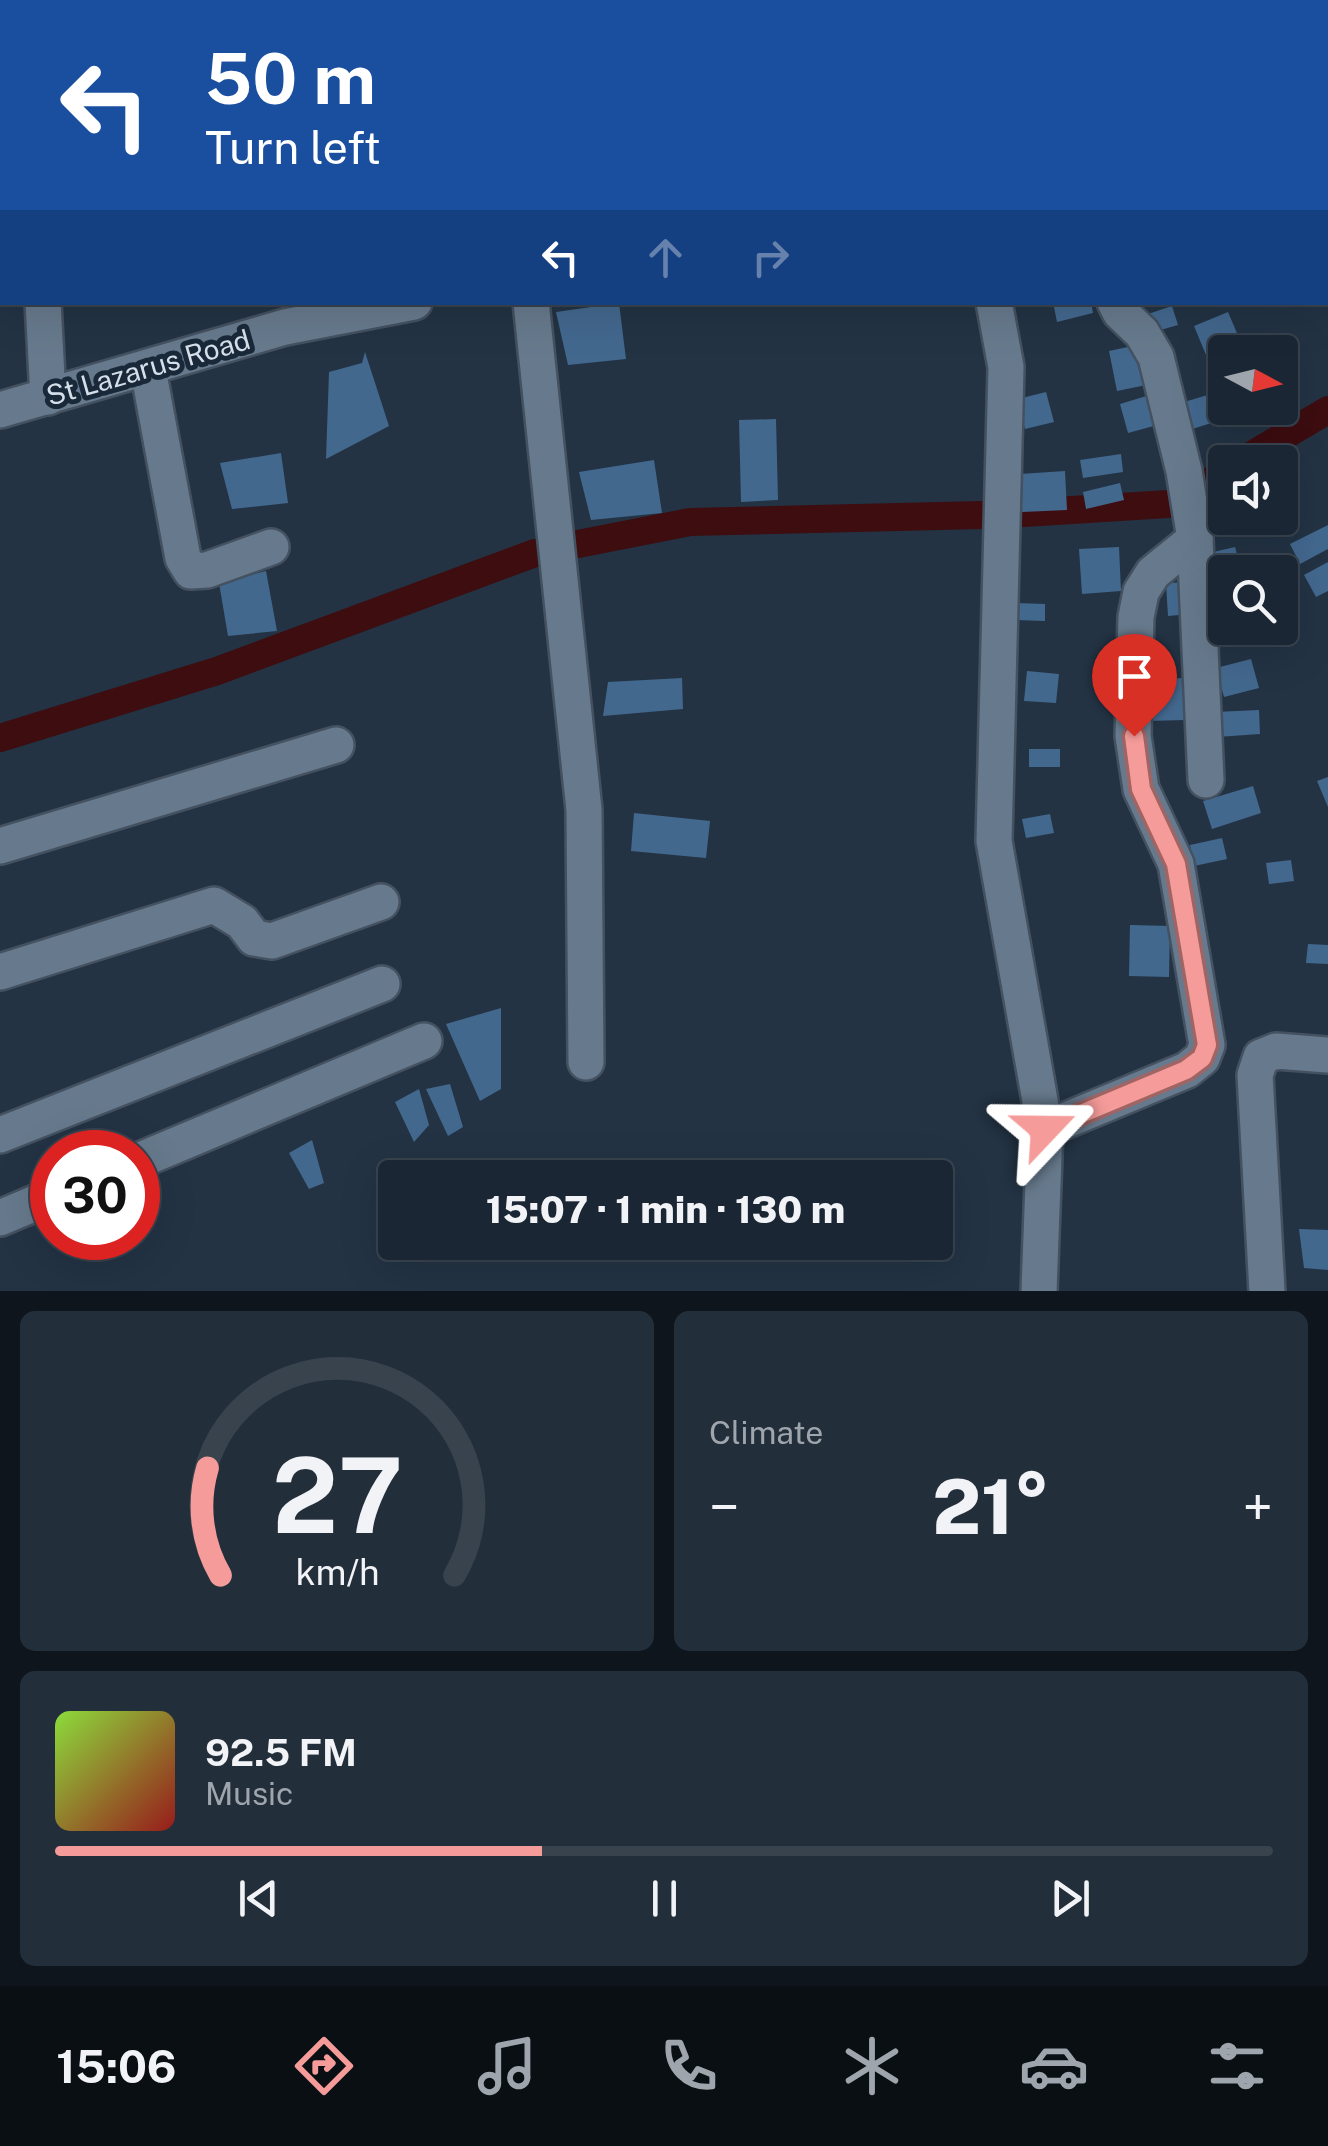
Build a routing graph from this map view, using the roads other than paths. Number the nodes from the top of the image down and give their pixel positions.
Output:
1 (43, 305) edge
2 (390, 305) edge
3 (531, 305) edge
4 (995, 305) edge
5 (1116, 305) edge
6 (284, 315) edge
7 (148, 369) junction
8 (48, 397) junction
9 (0, 410) edge
10 (1196, 540) junction
11 (271, 548) dead end
12 (336, 745) dead end
13 (1206, 780) dead end
14 (0, 846) edge
15 (381, 902) dead end
16 (0, 972) edge
17 (382, 984) dead end
18 (424, 1040) dead end
19 (1328, 1056) edge
20 (586, 1062) dead end
21 (1045, 1129) junction
22 (0, 1135) edge
23 (160, 1152) edge
24 (30, 1205) edge
25 (0, 1218) edge
26 (1039, 1291) edge
27 (1267, 1291) edge

1 - 8 street
2 - 6 street, St Lazarus Road
3 - 20 street
4 - 21 street
5 - 10 street
6 - 7 street, St Lazarus Road
7 - 8 street, St Lazarus Road
7 - 11 street
8 - 9 street, St Lazarus Road
10 - 13 street
10 - 21 street
12 - 14 street
15 - 16 street
17 - 22 street
18 - 23 street
19 - 27 street
21 - 26 street
24 - 25 street

